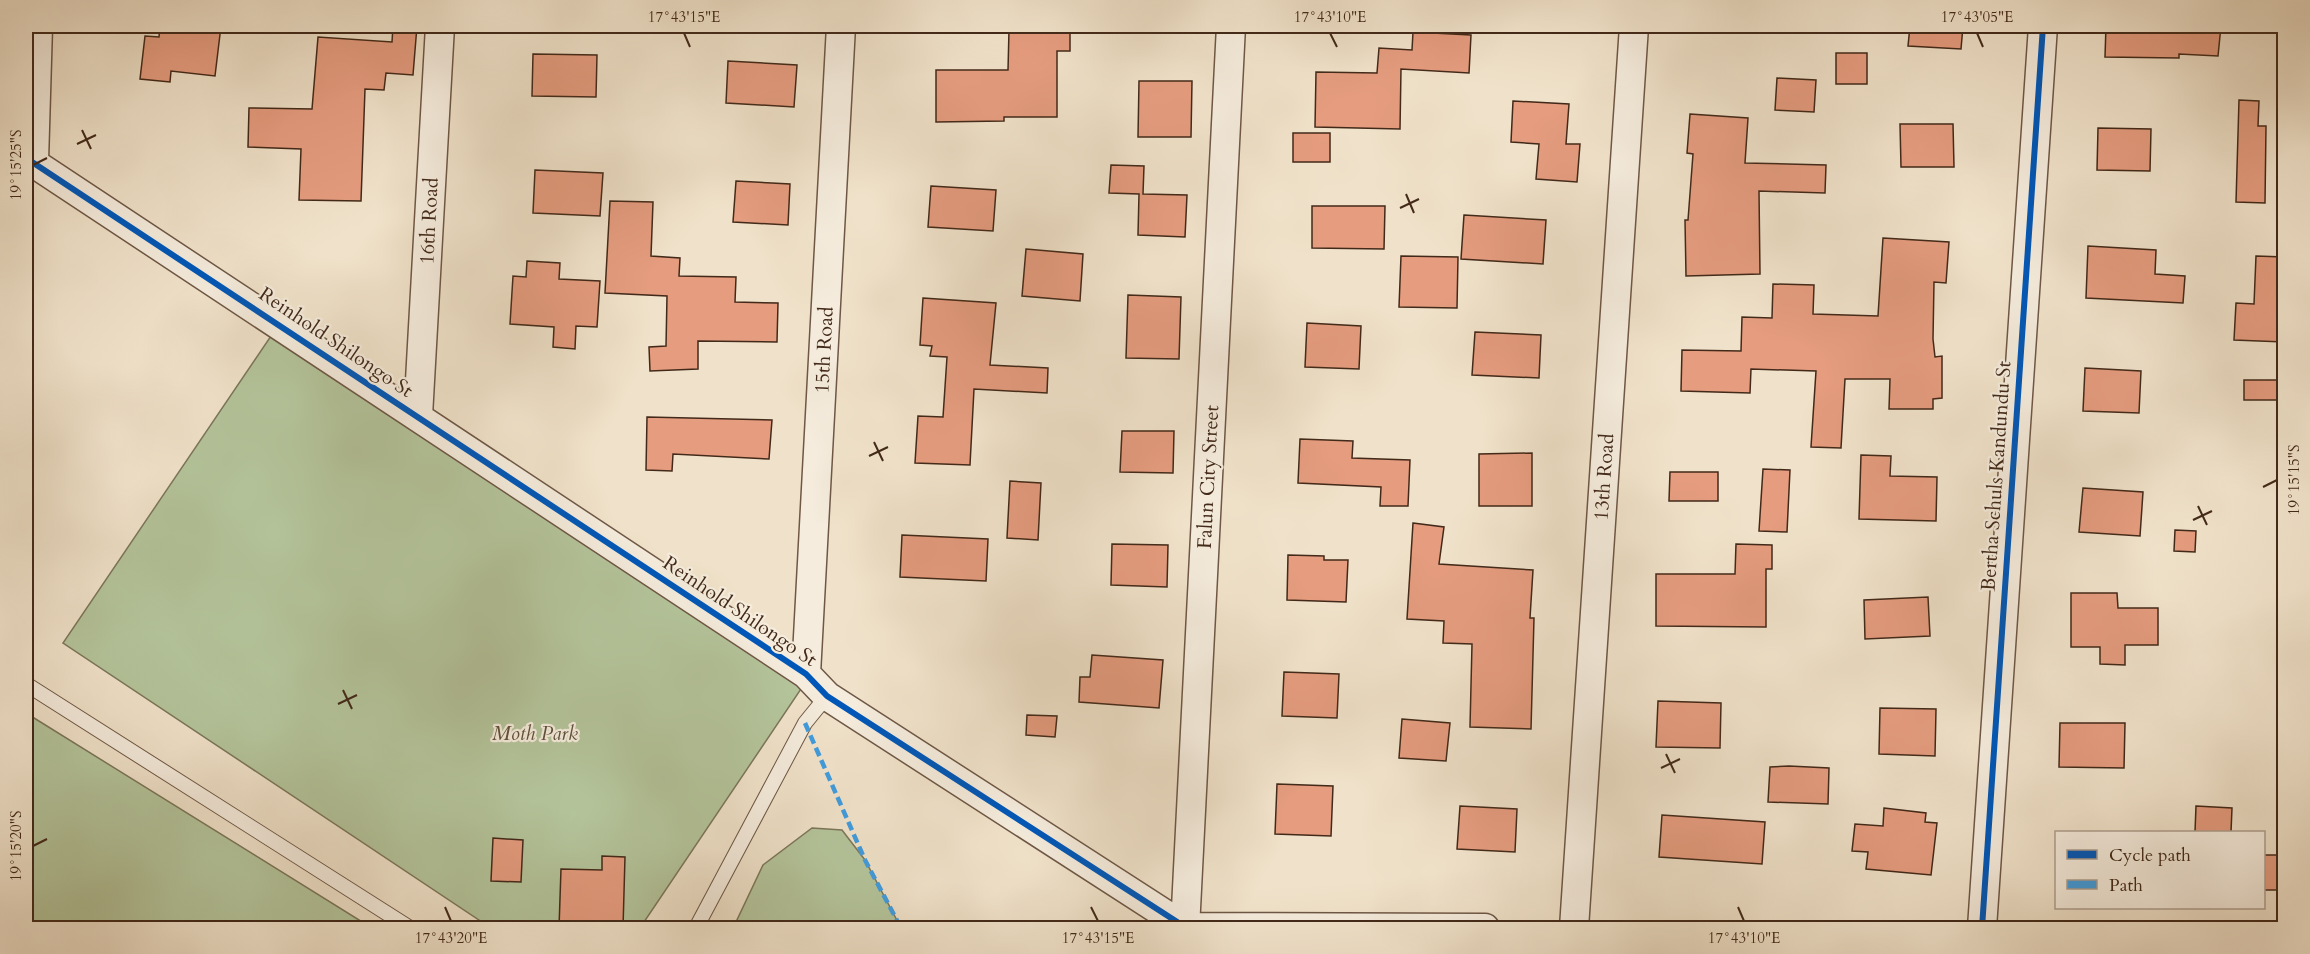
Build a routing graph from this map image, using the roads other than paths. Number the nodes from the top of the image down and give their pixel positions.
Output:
1 (38, 26) edge
2 (440, 26) edge
3 (841, 26) edge
4 (1231, 26) edge
5 (1634, 26) edge
6 (2043, 26) edge
7 (30, 159) edge
8 (418, 416) junction
9 (806, 674) junction
10 (26, 684) edge
11 (827, 696) junction
12 (410, 928) edge
13 (696, 928) edge
14 (1185, 928) edge
15 (1485, 928) edge
16 (1574, 928) edge
17 (1983, 928) edge

1 - 7 street
2 - 8 street, 16th Road
3 - 9 street, 15th Road
4 - 14 street, Falun City Street
5 - 16 street, 13th Road
6 - 17 street, Bertha Schuls Kandundu St
7 - 8 street, Reinhold Shilongo St
8 - 9 street, Reinhold Shilongo St
9 - 11 street, Reinhold Shilongo St
10 - 12 lane
11 - 13 lane
11 - 14 street, Reinhold Shilongo St
14 - 15 street

